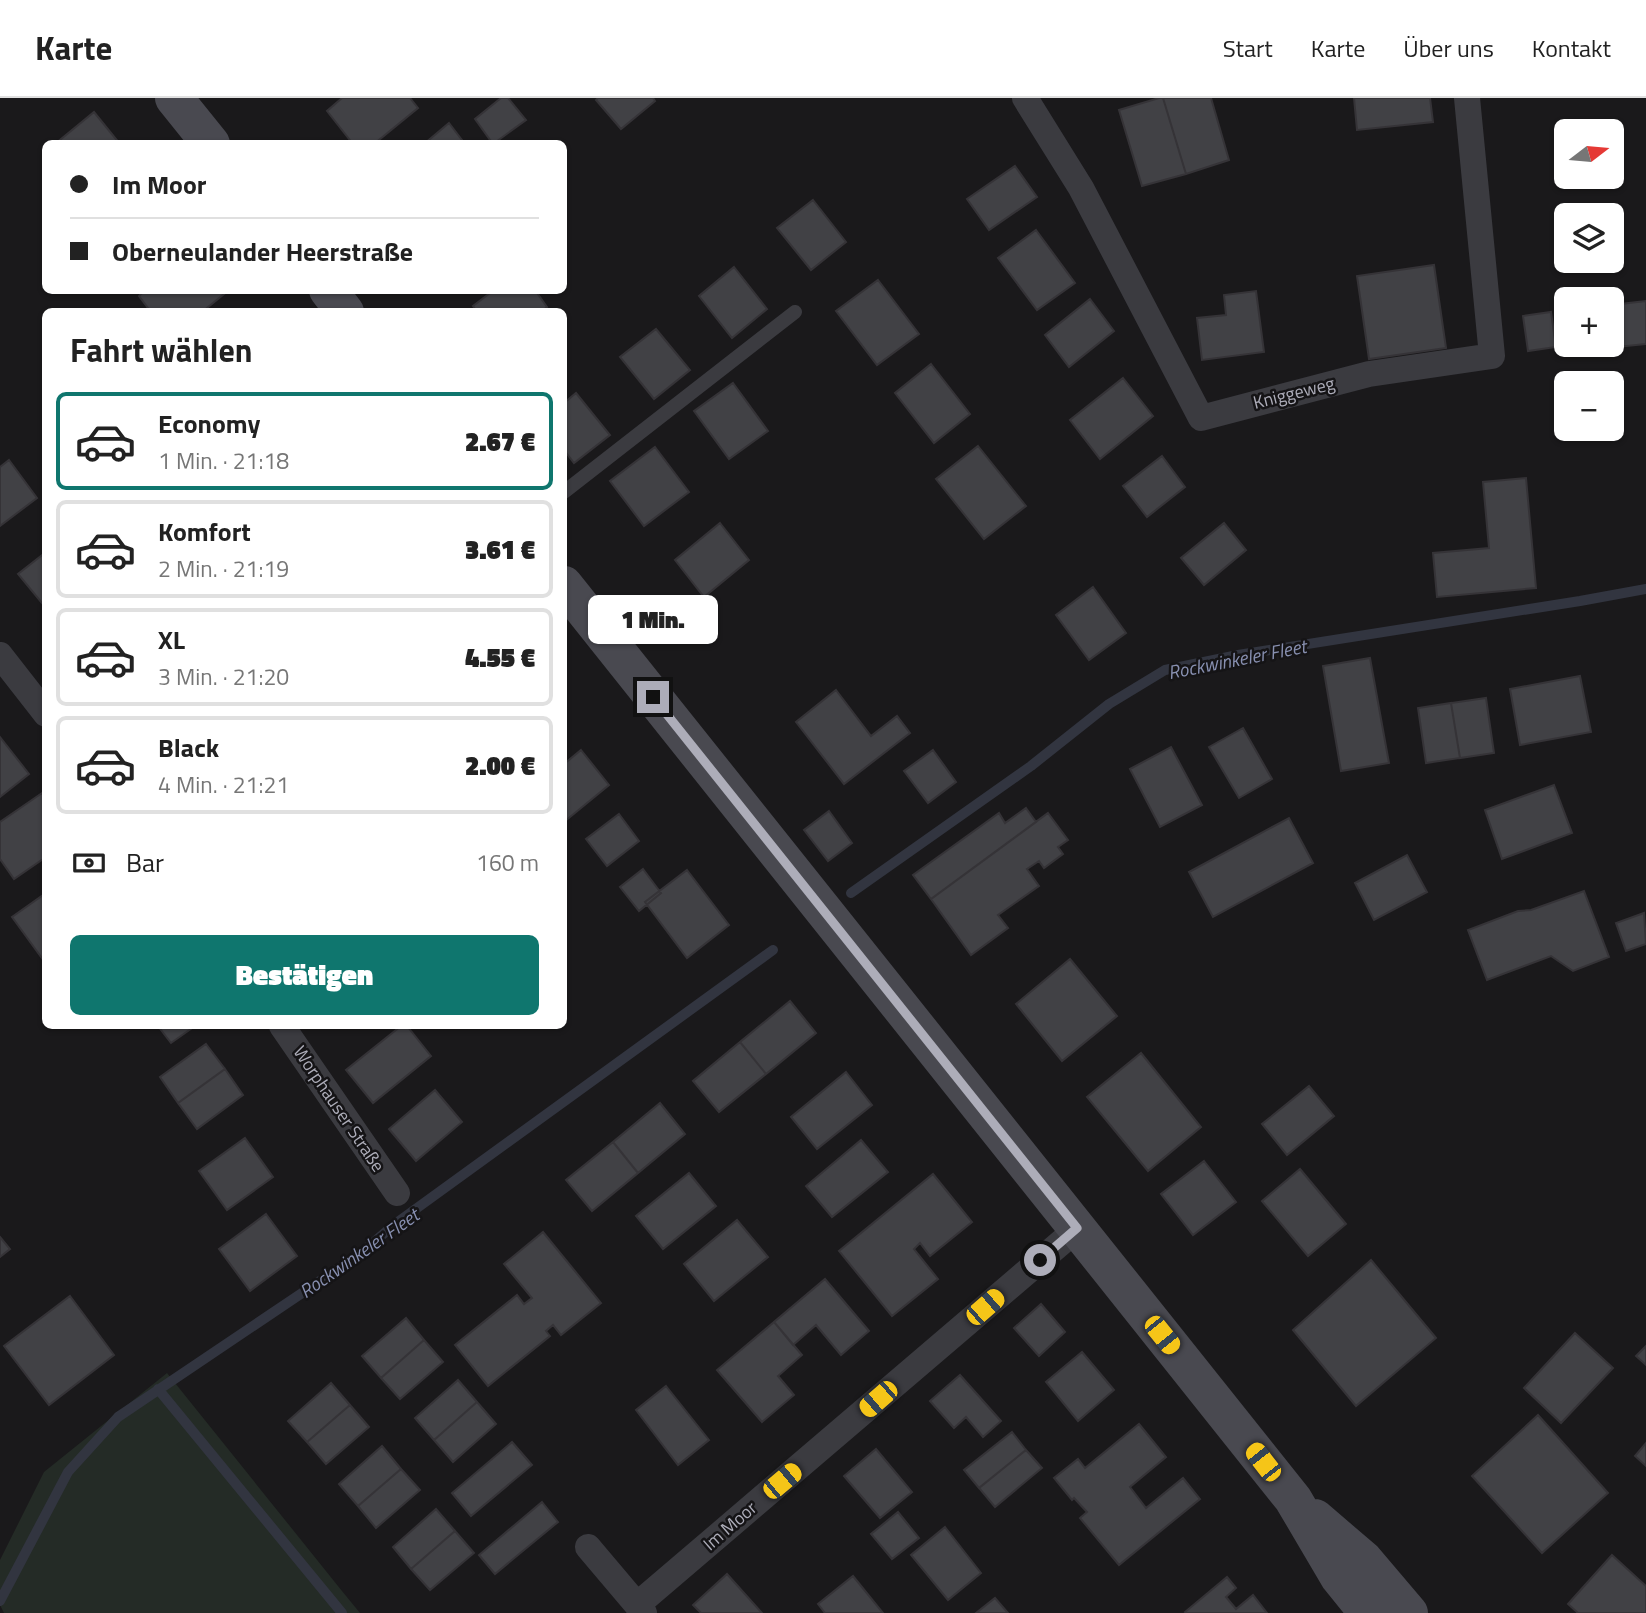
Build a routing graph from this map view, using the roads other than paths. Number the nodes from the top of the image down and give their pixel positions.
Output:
1 (174, 98) edge
2 (1025, 98) edge
3 (1467, 98) edge
4 (208, 140) edge
5 (331, 294) edge
6 (342, 308) edge
7 (795, 312) dead end
8 (567, 490) edge
9 (567, 589) edge
10 (0, 654) edge
11 (42, 710) edge
12 (284, 1029) edge
13 (397, 1193) dead end
14 (1077, 1228) junction
15 (1293, 1499) junction
16 (588, 1547) dead end
17 (641, 1609) edge
18 (1368, 1613) edge
19 (1409, 1613) edge

1 - 4 street
2 - 3 street, Kniggeweg
5 - 6 street
7 - 8 lane
9 - 14 street
10 - 11 street
12 - 13 street, Worphauser Straße
14 - 15 street
14 - 17 street, Im Moor
15 - 18 street
15 - 19 street
16 - 17 street, Im Moor

